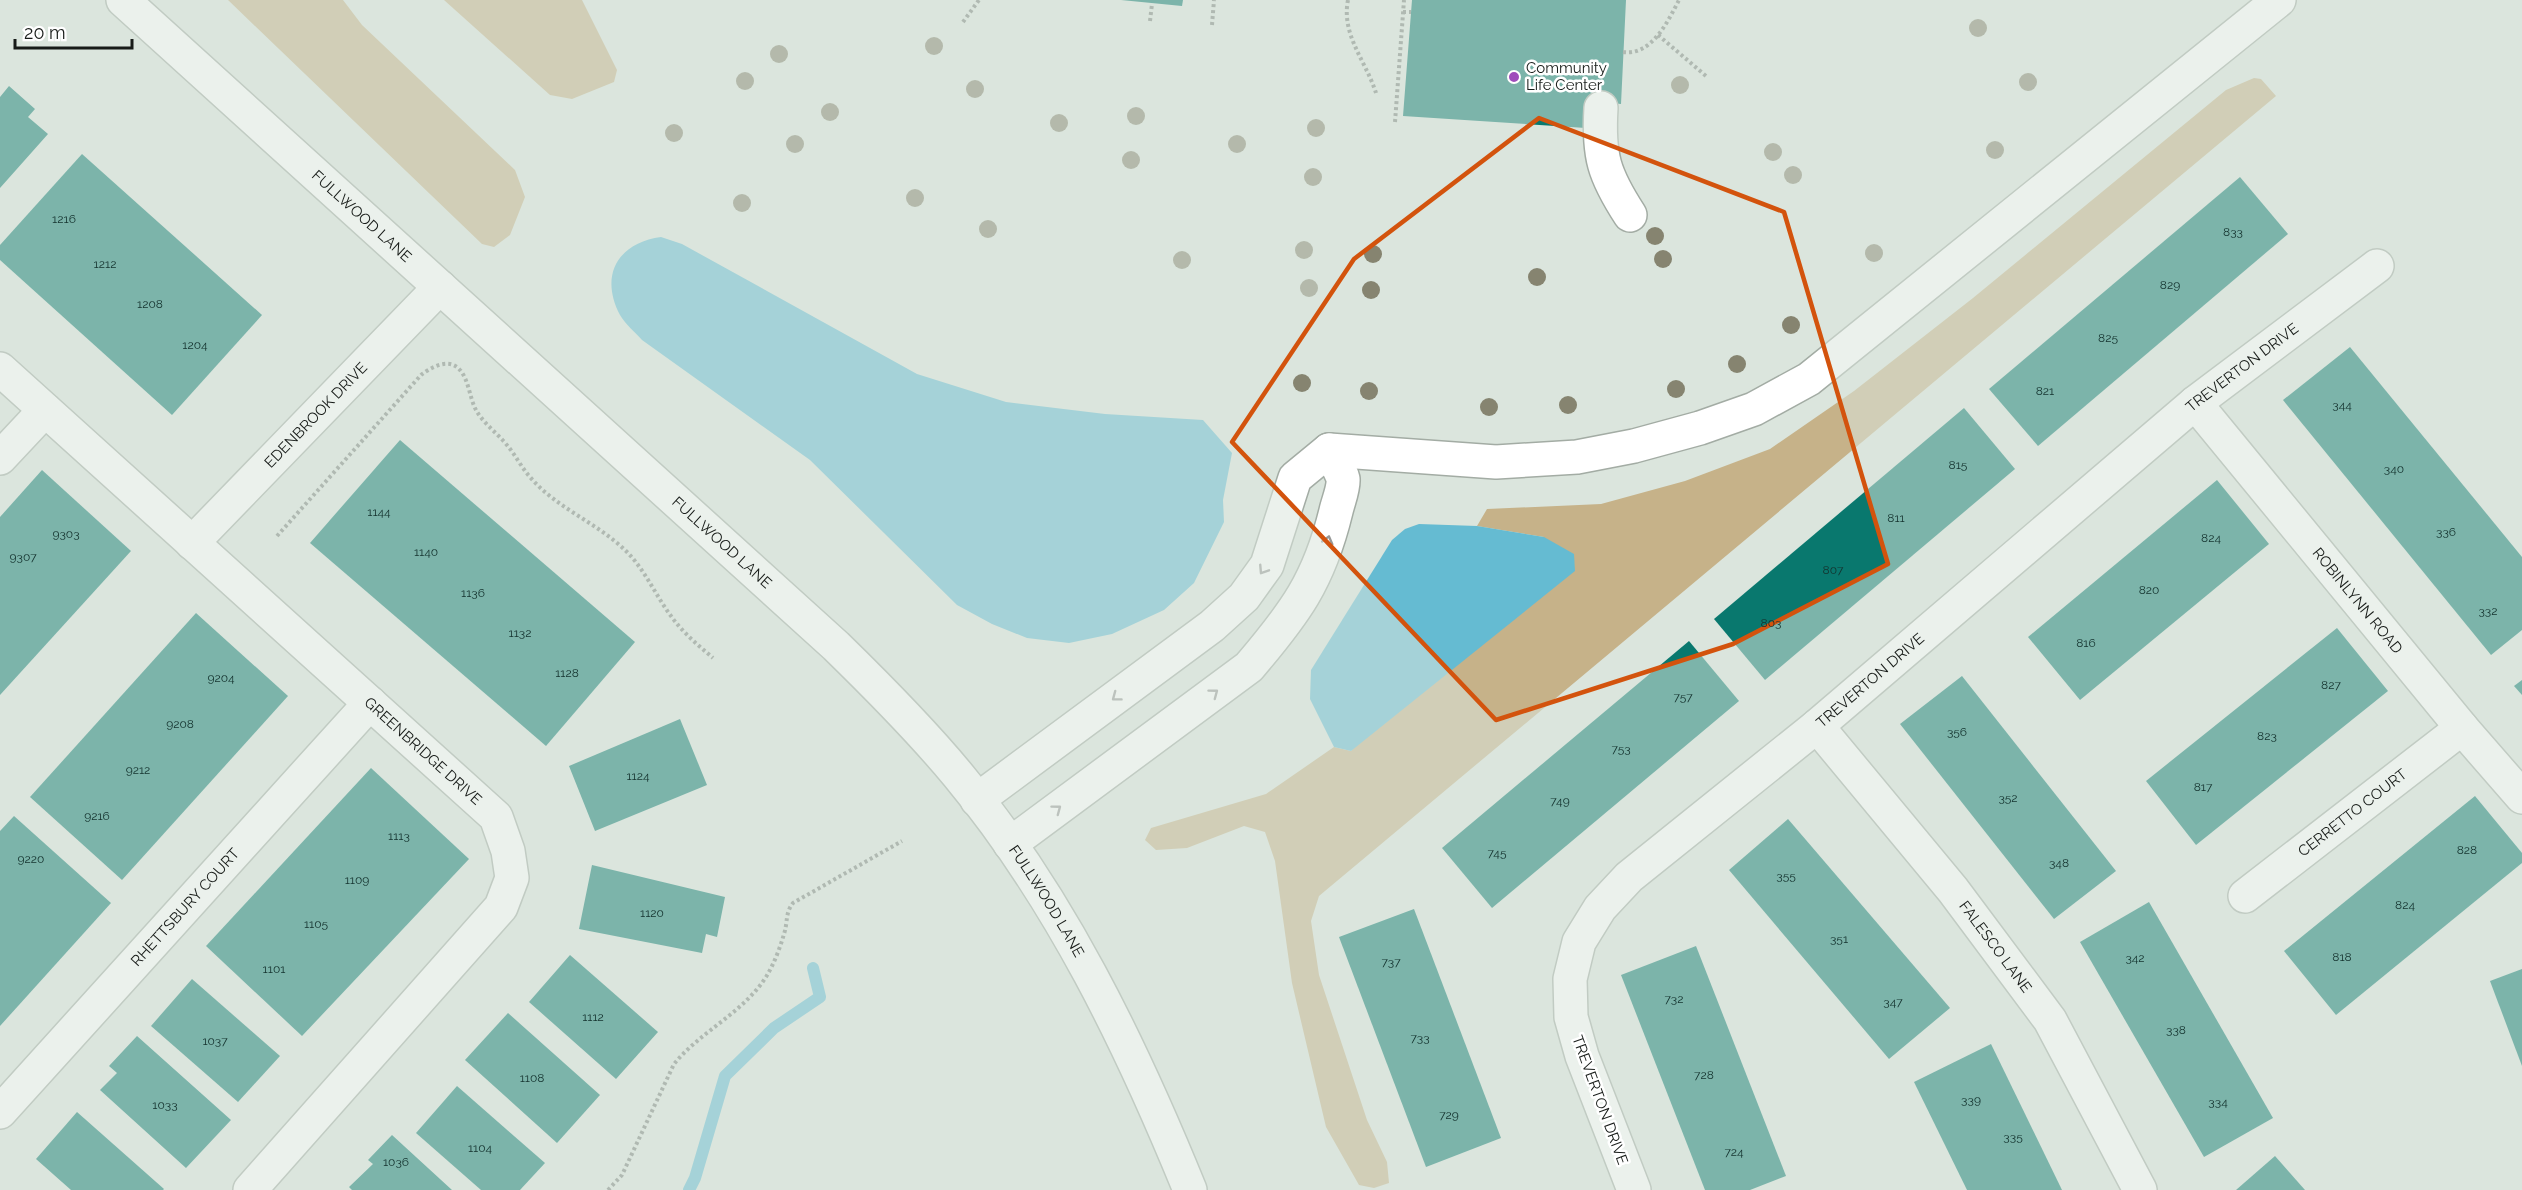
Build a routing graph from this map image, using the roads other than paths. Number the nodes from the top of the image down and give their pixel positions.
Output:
1 (123, 0) edge
2 (2279, 0) edge
3 (1601, 108) dead end
4 (1630, 215) dead end
5 (2377, 266) dead end
6 (440, 287) junction
7 (0, 369) edge
8 (2195, 403) junction
9 (45, 410) junction
10 (1329, 450) junction
11 (0, 459) edge
12 (192, 543) junction
13 (370, 703) junction
14 (1818, 726) junction
15 (2462, 728) junction
16 (2522, 796) edge
17 (977, 801) junction
18 (1010, 844) junction
19 (2245, 896) dead end
20 (0, 1112) edge
21 (250, 1190) edge
22 (1190, 1190) edge
23 (1634, 1190) edge
24 (2140, 1190) edge

1 - 6 street, FULLWOOD LANE
2 - 10 street
3 - 4 street
5 - 8 street, TREVERTON DRIVE
6 - 12 street, EDENBROOK DRIVE
6 - 17 street, FULLWOOD LANE
7 - 9 street, GREENBRIDGE DRIVE
8 - 14 street, TREVERTON DRIVE
8 - 15 street, ROBINLYNN ROAD
9 - 11 street
9 - 12 street, GREENBRIDGE DRIVE
10 -> 17 street
18 -> 10 street
12 - 13 street, GREENBRIDGE DRIVE
13 - 20 street, RHETTSBURY COURT
13 - 21 street, GREENBRIDGE DRIVE
14 - 23 street, TREVERTON DRIVE
14 - 24 street, FALESCO LANE
15 - 16 street, ROBINLYNN ROAD
15 - 19 street, CERRETTO COURT
17 - 18 street, FULLWOOD LANE
18 - 22 street, FULLWOOD LANE

